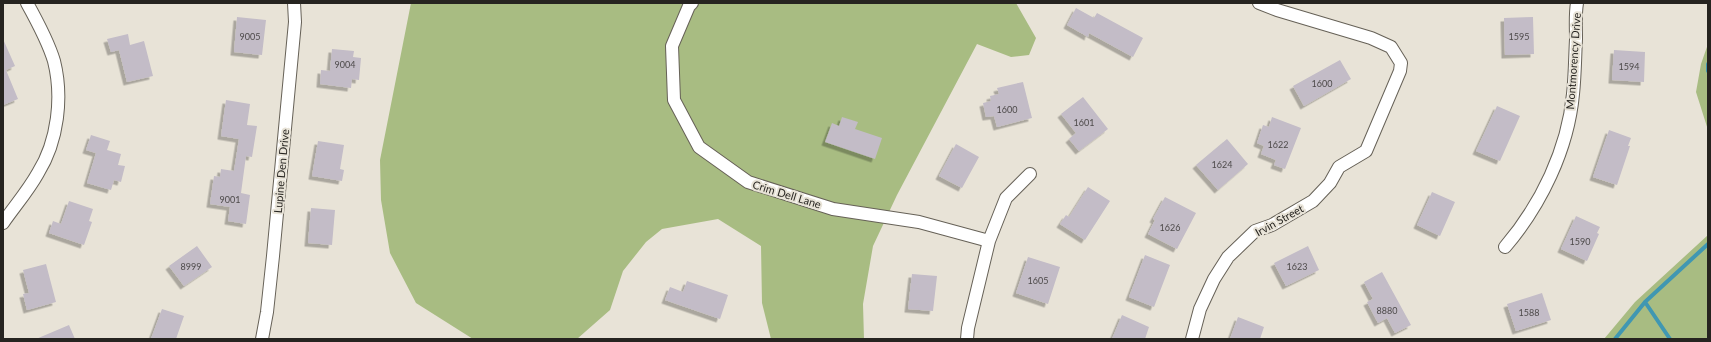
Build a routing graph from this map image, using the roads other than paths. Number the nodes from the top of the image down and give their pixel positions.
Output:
1 (27, 3) edge
2 (294, 3) edge
3 (692, 3) edge
4 (1260, 3) edge
5 (1577, 3) edge
6 (1030, 174) dead end
7 (3, 223) edge
8 (989, 241) junction
9 (1505, 247) dead end
10 (262, 339) edge
11 (967, 339) edge
12 (1192, 339) edge

1 - 7 street
2 - 10 street, Lupine Den Drive
3 - 8 street, Crim Dell Lane
4 - 12 street, Irvin Street
5 - 9 street, Montmorency Drive
6 - 8 street
8 - 11 street

